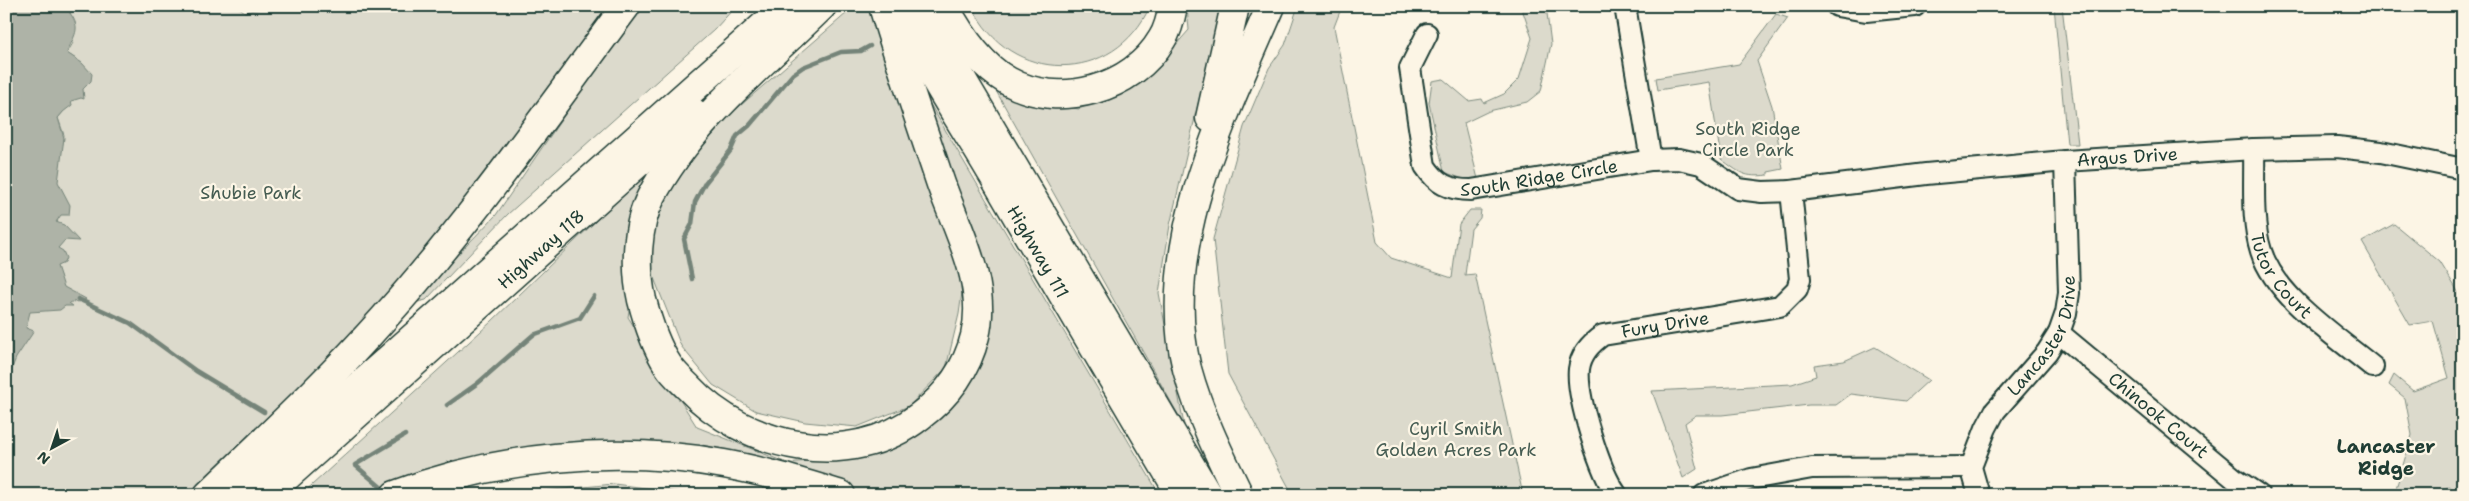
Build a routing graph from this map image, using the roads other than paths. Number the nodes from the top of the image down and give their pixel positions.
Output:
1 (626, 6) edge
2 (757, 6) edge
3 (786, 6) edge
4 (816, 6) edge
5 (822, 6) edge
6 (929, 6) edge
7 (945, 6) edge
8 (1173, 6) edge
9 (1235, 6) edge
10 (1271, 6) edge
11 (1624, 6) edge
12 (1838, 6) edge
13 (1915, 6) edge
14 (893, 11) edge
15 (1428, 34) dead end
16 (2254, 149) junction
17 (1651, 160) junction
18 (611, 161) junction
19 (2065, 161) junction
20 (2463, 169) edge
21 (1202, 174) junction
22 (1791, 191) junction
23 (556, 236) junction
24 (2059, 333) junction
25 (2373, 368) dead end
26 (1971, 467) junction
27 (208, 495) edge
28 (236, 495) edge
29 (266, 495) edge
30 (283, 495) edge
31 (395, 495) edge
32 (841, 495) edge
33 (1181, 495) edge
34 (1208, 495) edge
35 (1239, 495) edge
36 (1617, 495) edge
37 (1704, 495) edge
38 (1979, 495) edge
39 (2259, 495) edge

1 - 27 highway
2 - 18 highway
3 - 18 highway, Highway 118
4 - 23 highway, Highway 118
5 - 14 highway
6 - 34 highway, Highway 111
7 - 8 highway
9 - 21 highway
10 - 21 highway
11 - 17 street
12 - 13 street
14 - 33 highway, Highway 111
15 - 17 street, South Ridge Circle
16 - 19 street, Argus Drive
16 - 20 street, Argus Drive
16 - 25 street, Tutor Court
17 - 22 street, South Ridge Circle
18 - 28 highway, Highway 118
19 - 22 street, Argus Drive
19 - 24 street, Lancaster Drive
21 - 35 highway
22 - 36 street, Fury Drive
23 - 29 highway, Highway 118
23 - 30 highway
24 - 26 street, Lancaster Drive
24 - 39 street, Chinook Court
26 - 37 street
26 - 38 street
31 - 32 highway

